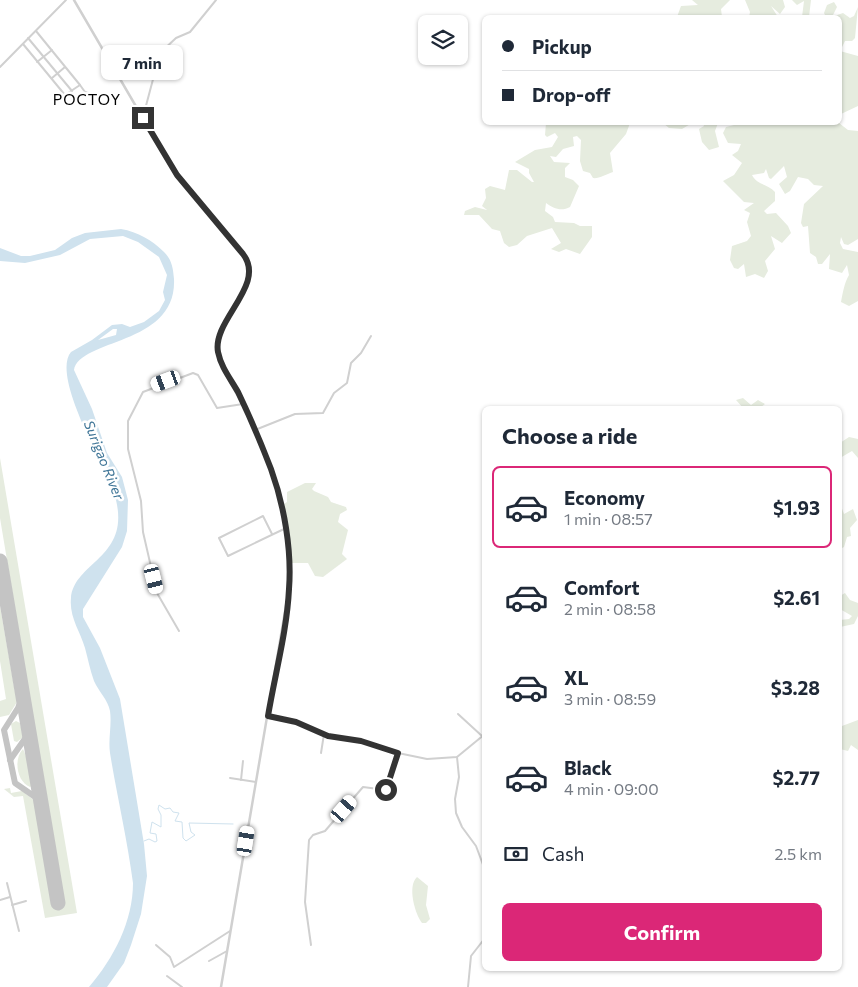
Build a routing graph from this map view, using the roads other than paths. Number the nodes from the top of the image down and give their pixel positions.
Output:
1 (66, 0) edge
2 (74, 0) edge
3 (216, 0) edge
4 (36, 30) junction
5 (28, 38) junction
6 (23, 44) junction
7 (52, 50) junction
8 (44, 56) junction
9 (38, 62) junction
10 (66, 67) junction
11 (0, 68) edge
12 (58, 73) junction
13 (52, 78) junction
14 (80, 84) junction
15 (72, 91) junction
16 (95, 95) dead end
17 (143, 118) junction
18 (371, 336) dead end
19 (243, 404) junction
20 (255, 430) junction
21 (285, 528) junction
22 (272, 534) junction
23 (179, 631) dead end
24 (458, 714) dead end
25 (268, 716) junction
26 (482, 733) edge
27 (324, 734) junction
28 (482, 737) edge
29 (321, 753) dead end
30 (398, 753) junction
31 (457, 757) junction
32 (244, 761) dead end
33 (230, 778) dead end
34 (242, 780) junction
35 (256, 782) junction
36 (482, 862) edge
37 (7, 883) dead end
38 (11, 897) junction
39 (0, 900) edge
40 (26, 901) dead end
41 (12, 905) junction
42 (19, 931) dead end
43 (230, 931) junction
44 (482, 942) edge
45 (156, 945) dead end
46 (311, 945) dead end
47 (227, 951) junction
48 (209, 961) dead end
49 (167, 976) dead end
50 (182, 987) edge
51 (221, 987) edge
52 (468, 987) edge

1 - 4 street
2 - 17 street
3 - 17 street
4 - 5 street
4 - 7 street
5 - 6 street
5 - 8 street
6 - 9 street
6 - 11 street
7 - 8 street
7 - 10 street
8 - 9 street
8 - 12 street
9 - 13 street
10 - 12 street
10 - 14 street
12 - 13 street
12 - 15 street
13 - 15 street
14 - 15 street
14 - 16 street
17 - 19 street
18 - 20 street
19 - 20 street
19 - 23 street
20 - 21 street
21 - 22 street
21 - 25 street
22 - 22 street
24 - 26 street
25 - 27 street
25 - 35 street
27 - 29 street
27 - 30 street
28 - 31 street
30 - 31 street
30 - 46 street
31 - 36 street
32 - 34 street
33 - 34 street
34 - 35 street
35 - 43 street
37 - 38 street
38 - 39 street
38 - 41 street
40 - 41 street
41 - 42 street
43 - 45 street
43 - 47 street
44 - 52 street
47 - 48 street
47 - 51 street
49 - 50 street

